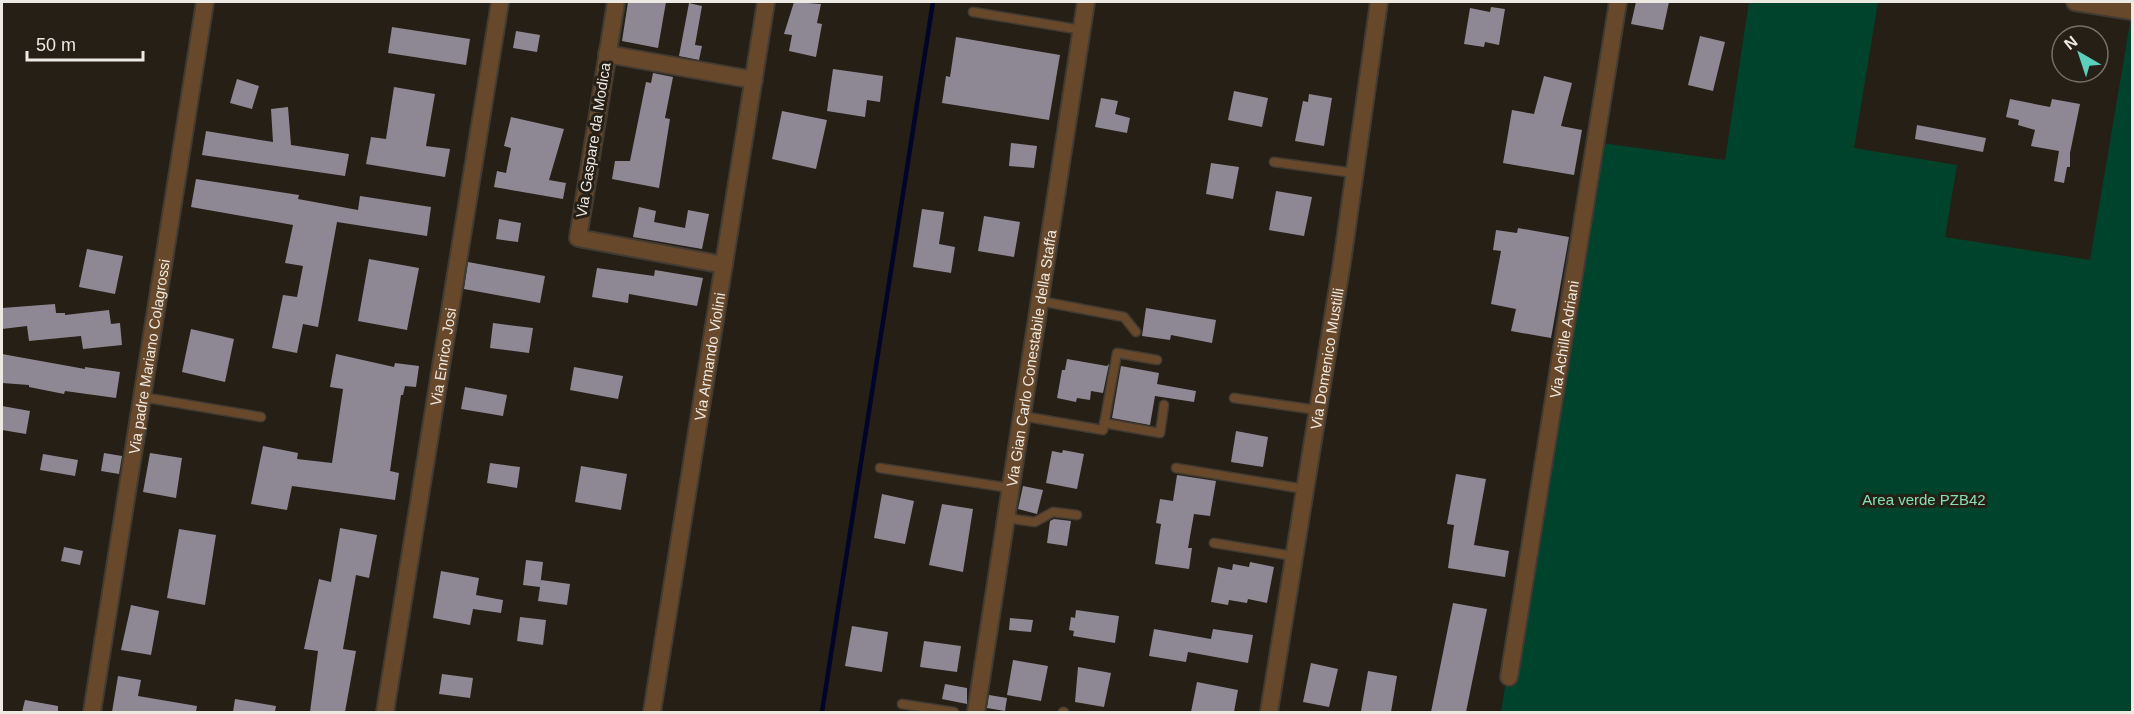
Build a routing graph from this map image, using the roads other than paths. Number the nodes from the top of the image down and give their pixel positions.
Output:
1 (205, 2) edge
2 (500, 2) edge
3 (616, 2) edge
4 (766, 2) edge
5 (1086, 2) edge
6 (1379, 2) edge
7 (1618, 2) edge
8 (2075, 2) edge
9 (2133, 11) edge
10 (973, 12) dead end
11 (1082, 30) junction
12 (608, 54) junction
13 (754, 80) junction
14 (1274, 162) dead end
15 (1354, 173) junction
16 (724, 265) junction
17 (1040, 301) junction
18 (1136, 332) dead end
19 (1157, 360) dead end
20 (142, 397) junction
21 (1234, 398) dead end
22 (1164, 405) dead end
23 (1317, 410) junction
24 (1022, 416) junction
25 (261, 417) dead end
26 (1104, 423) junction
27 (880, 468) dead end
28 (1176, 468) dead end
29 (1011, 488) junction
30 (1304, 489) junction
31 (1077, 515) dead end
32 (1006, 518) junction
33 (1214, 543) dead end
34 (1293, 556) junction
35 (1509, 677) dead end
36 (902, 704) dead end
37 (92, 712) edge
38 (385, 712) edge
39 (652, 712) edge
40 (954, 712) edge
41 (976, 712) edge
42 (1269, 712) edge

1 - 20 street, Via padre Mariano Colagrossi
2 - 38 street, Via Enrico Josi
3 - 12 street, Via Gaspare da Modica
4 - 13 street, Via Armando Violini
5 - 11 street, Via Gian Carlo Conestabile della Staffa
6 - 15 street, Via Domenico Mustilli
7 - 35 street, Via Achille Adriani
8 - 9 street
10 - 11 lane
11 - 17 street, Via Gian Carlo Conestabile della Staffa
12 - 13 street
12 - 16 street, Via Gaspare da Modica
13 - 16 street, Via Armando Violini
14 - 15 lane
15 - 23 street, Via Domenico Mustilli
16 - 39 street, Via Armando Violini
17 - 18 lane
17 - 24 street, Via Gian Carlo Conestabile della Staffa
19 - 26 lane
20 - 25 lane
20 - 37 street, Via padre Mariano Colagrossi
21 - 23 lane
22 - 26 lane
23 - 30 street, Via Domenico Mustilli
24 - 26 lane
24 - 29 street, Via Gian Carlo Conestabile della Staffa
27 - 29 lane
28 - 30 lane
29 - 32 street, Via Gian Carlo Conestabile della Staffa
30 - 34 street, Via Domenico Mustilli
31 - 32 lane
32 - 41 street, Via Gian Carlo Conestabile della Staffa
33 - 34 lane
34 - 42 street, Via Domenico Mustilli
36 - 40 lane

